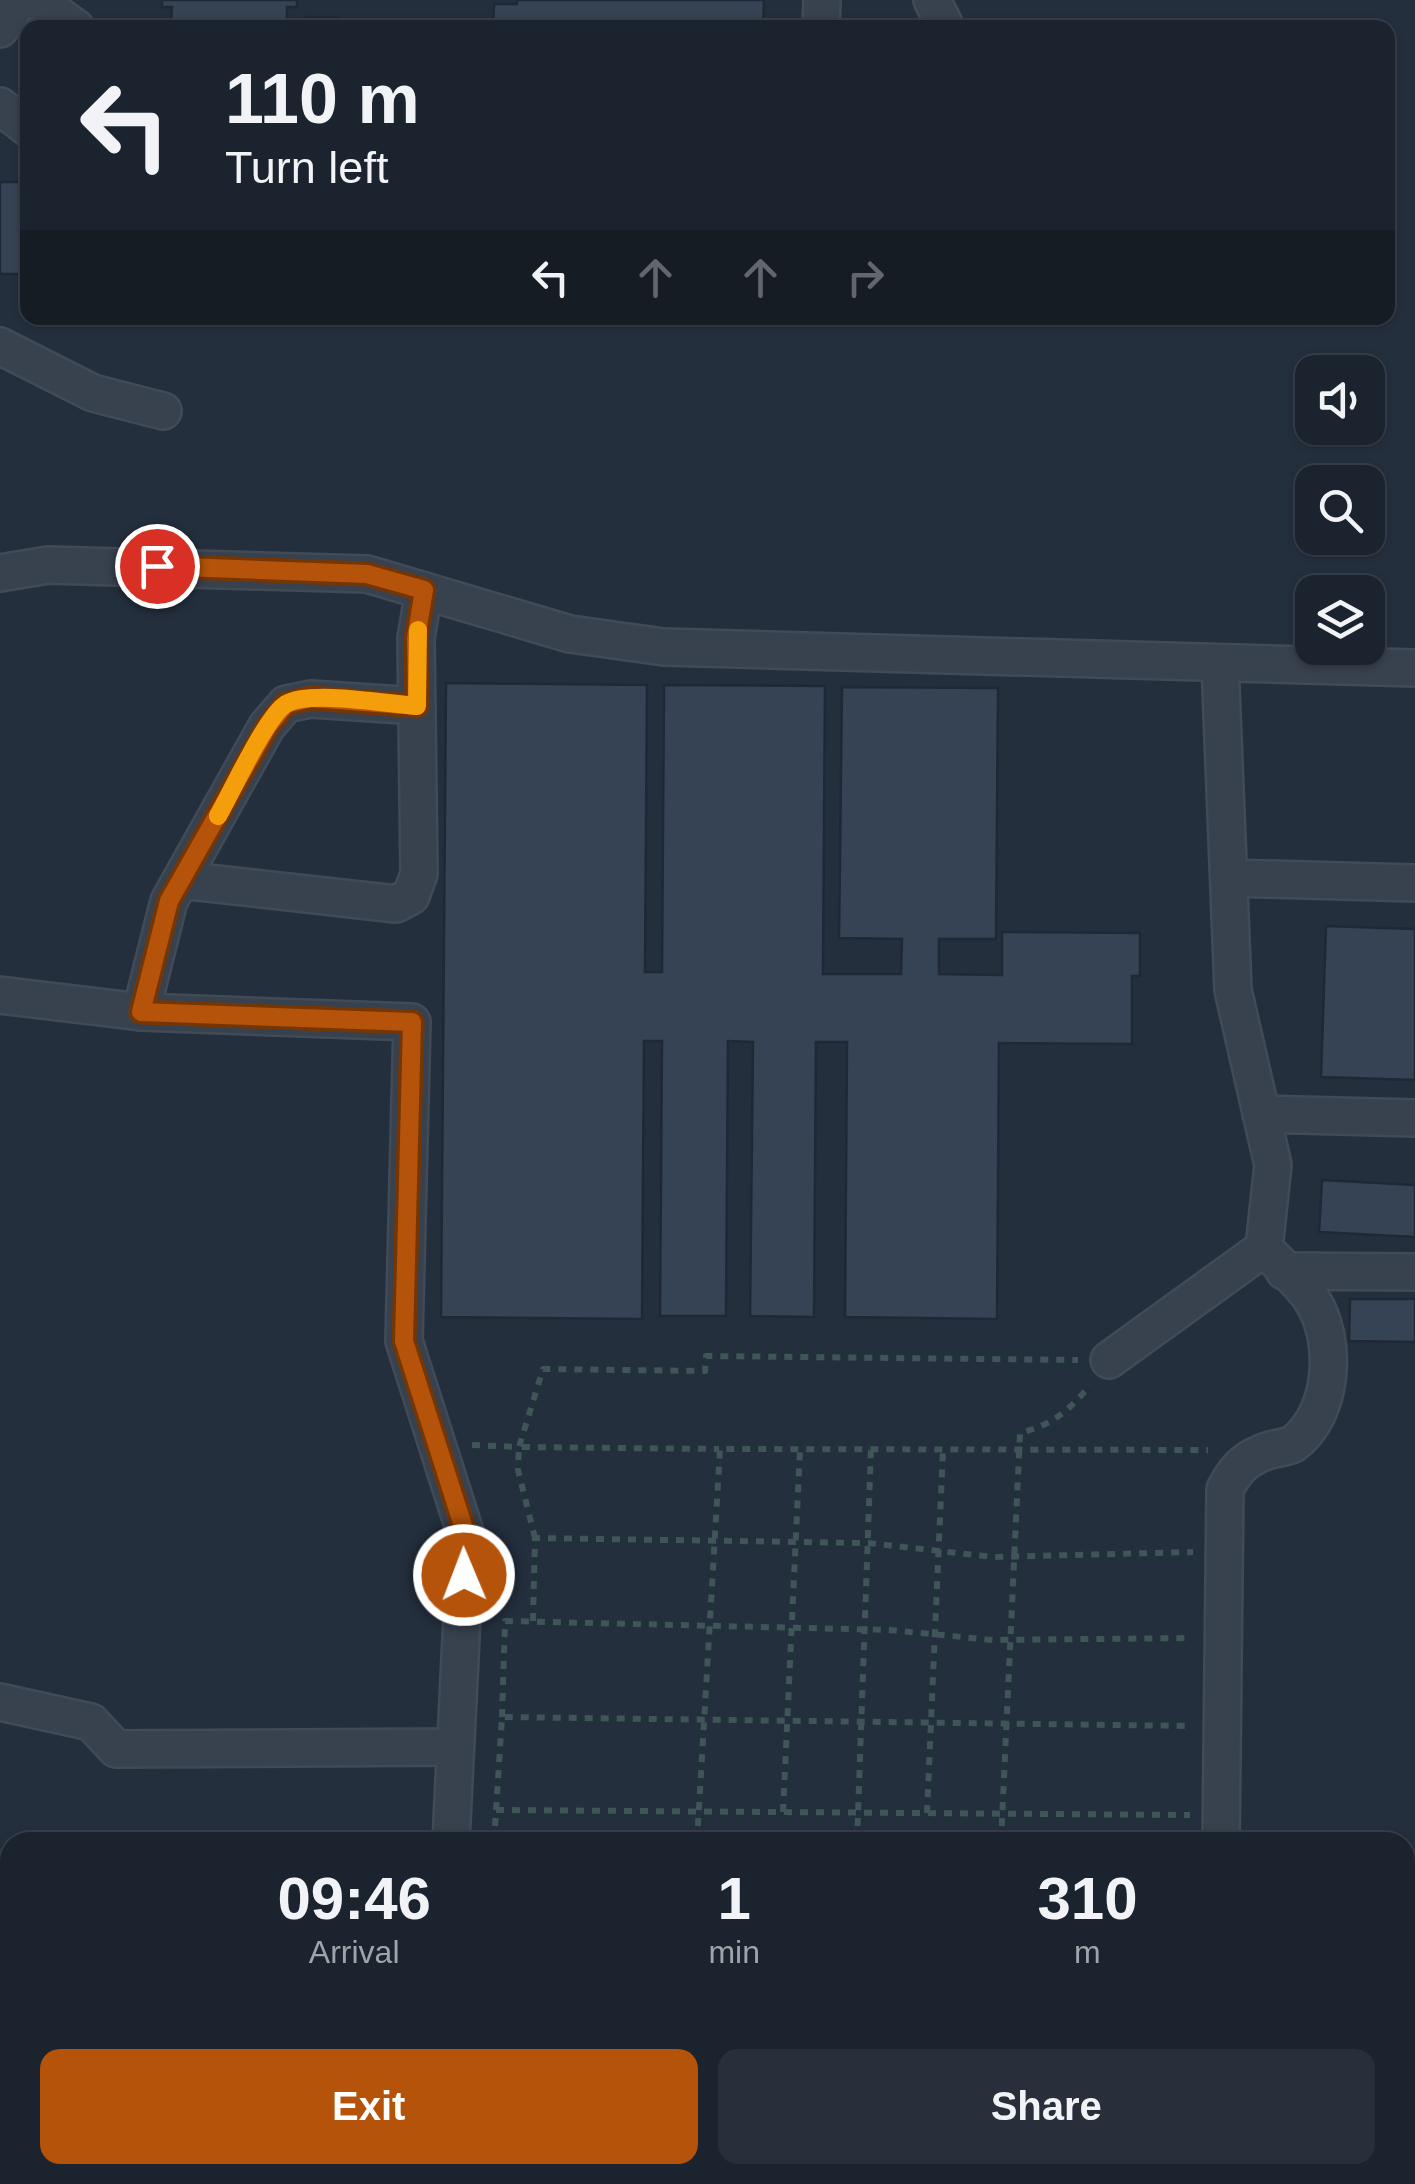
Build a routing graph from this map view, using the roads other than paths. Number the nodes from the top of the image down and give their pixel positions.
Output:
1 (19, 0) edge
2 (37, 0) edge
3 (65, 20) edge
4 (0, 29) edge
5 (0, 106) edge
6 (20, 122) edge
7 (0, 346) edge
8 (164, 411) dead end
9 (0, 573) edge
10 (424, 590) junction
11 (1220, 663) junction
12 (1415, 668) edge
13 (417, 706) junction
14 (1229, 878) junction
15 (181, 880) junction
16 (1415, 883) edge
17 (0, 995) edge
18 (141, 1012) junction
19 (1262, 1114) junction
20 (1415, 1118) edge
21 (1274, 1260) junction
22 (1415, 1272) edge
23 (1109, 1360) road end
24 (0, 1702) edge
25 (453, 1747) junction
26 (1221, 1829) edge
27 (450, 1832) edge
28 (1266, 2184) edge
29 (1318, 2184) edge
30 (1400, 2184) edge
31 (1415, 2184) edge

1 - 4 street
2 - 3 street
5 - 6 street
7 - 8 street
9 - 10 street
10 - 11 street
10 - 13 street
11 - 12 street
11 - 14 street
13 - 15 street
13 - 15 street
14 - 16 street
14 - 19 street
15 - 18 street
17 - 18 street
18 - 25 street
19 - 20 street
19 - 21 street
21 - 22 street
21 - 23 street
21 - 26 street
24 - 25 street
25 - 27 street
28 - 29 street
30 - 31 street

